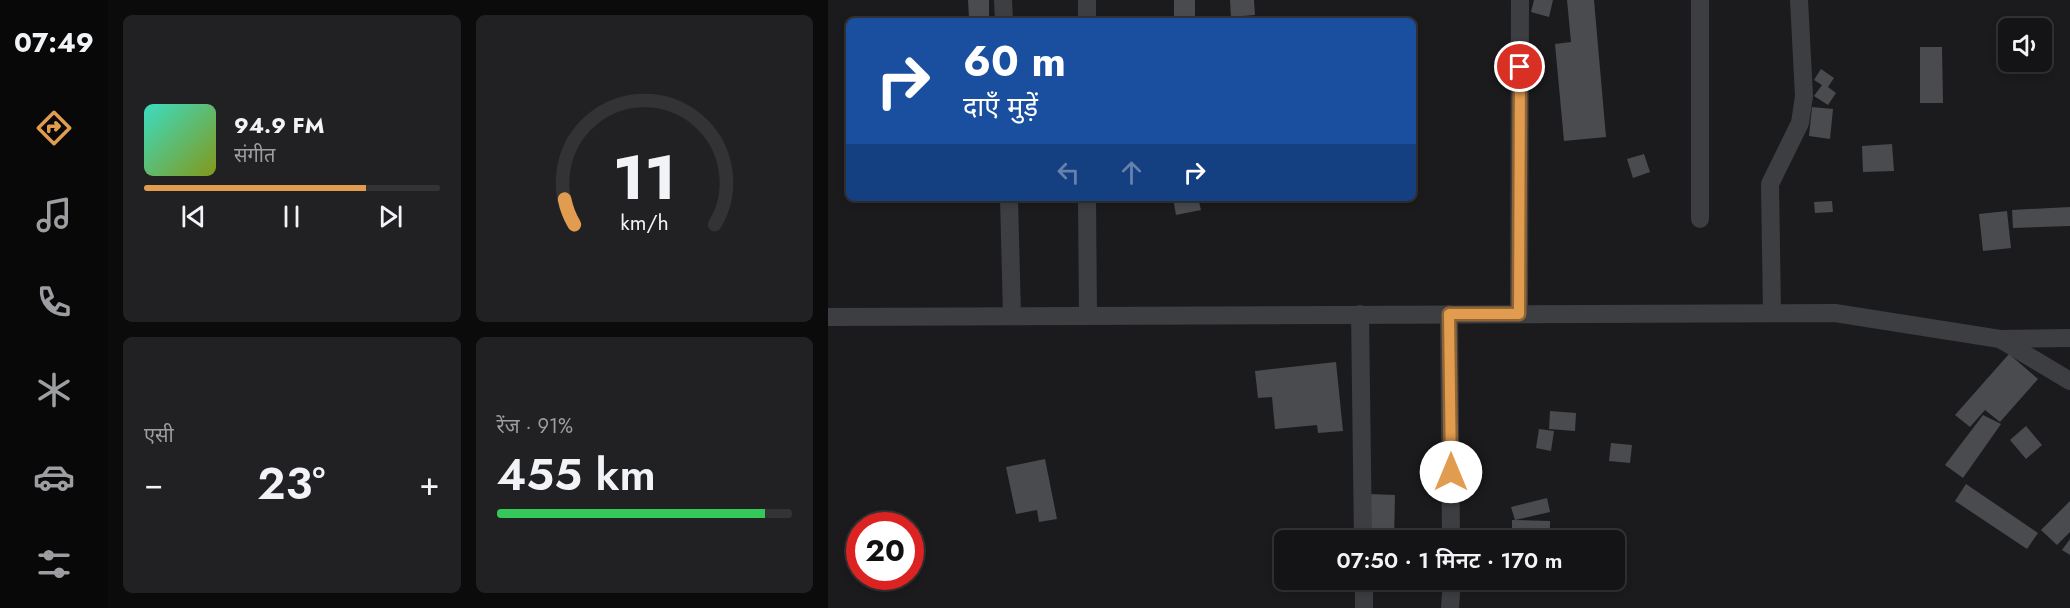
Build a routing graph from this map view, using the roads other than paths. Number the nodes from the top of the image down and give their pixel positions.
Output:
1 (1003, 0) edge
2 (1087, 0) edge
3 (1520, 0) edge
4 (1700, 0) edge
5 (1799, 0) edge
6 (1004, 18) edge
7 (1087, 18) edge
8 (1009, 201) edge
9 (1088, 201) edge
10 (1700, 219) dead end
11 (1772, 313) junction
12 (1360, 314) junction
13 (1449, 314) junction
14 (1519, 314) junction
15 (1012, 315) junction
16 (1088, 315) junction
17 (828, 317) edge
18 (2070, 338) edge
19 (2000, 339) junction
20 (2070, 381) edge
21 (1363, 530) edge
22 (1451, 530) edge
23 (1364, 590) edge
24 (1451, 590) edge
25 (1364, 608) edge
26 (1450, 608) edge

1 - 6 lane
2 - 7 lane
3 - 14 lane
4 - 10 lane
5 - 11 lane
8 - 15 lane
9 - 16 lane
11 - 14 lane
11 - 19 lane
12 - 13 lane
12 - 16 lane
12 - 21 lane
13 - 14 lane
13 - 22 lane
15 - 16 lane
15 - 17 lane
18 - 19 lane
19 - 20 lane
23 - 25 lane
24 - 26 lane

